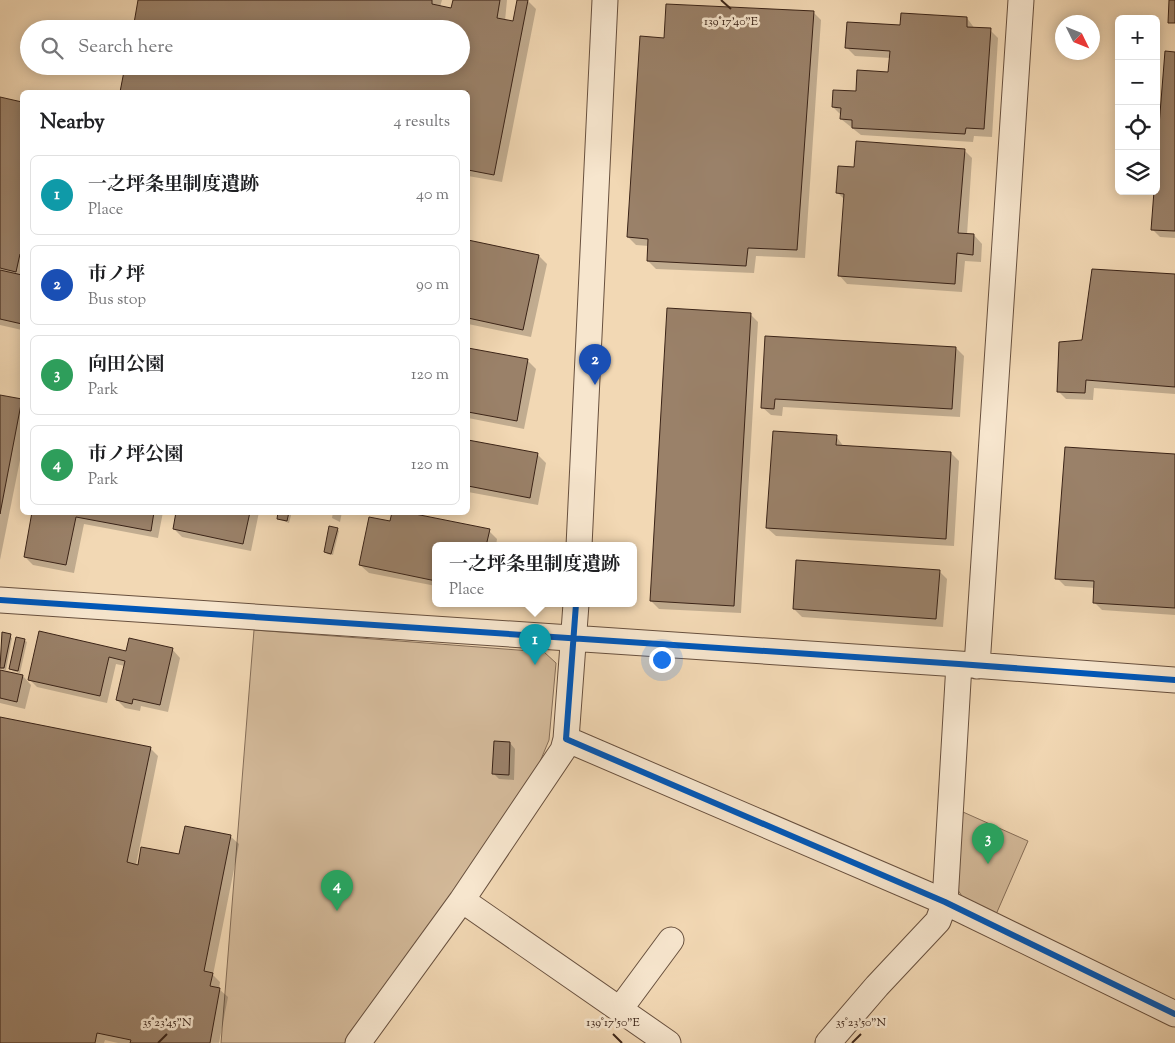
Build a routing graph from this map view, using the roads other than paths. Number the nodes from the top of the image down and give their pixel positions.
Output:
1 (605, 0) edge
2 (1021, 0) edge
3 (579, 542) edge
4 (0, 600) edge
5 (576, 607) edge
6 (575, 639) junction
7 (968, 665) junction
8 (1175, 680) edge
9 (566, 739) junction
10 (462, 900) junction
11 (945, 902) junction
12 (671, 940) dead end
13 (620, 1009) junction
14 (1175, 1014) edge
15 (358, 1043) edge
16 (668, 1043) edge
17 (828, 1043) edge

1 - 3 street
2 - 7 street
4 - 6 street
5 - 6 street
6 - 7 street
6 - 9 street
7 - 8 street
7 - 11 street
9 - 10 street
9 - 11 street
10 - 13 street
10 - 15 street
11 - 14 street
11 - 17 street
12 - 13 street
13 - 16 street

